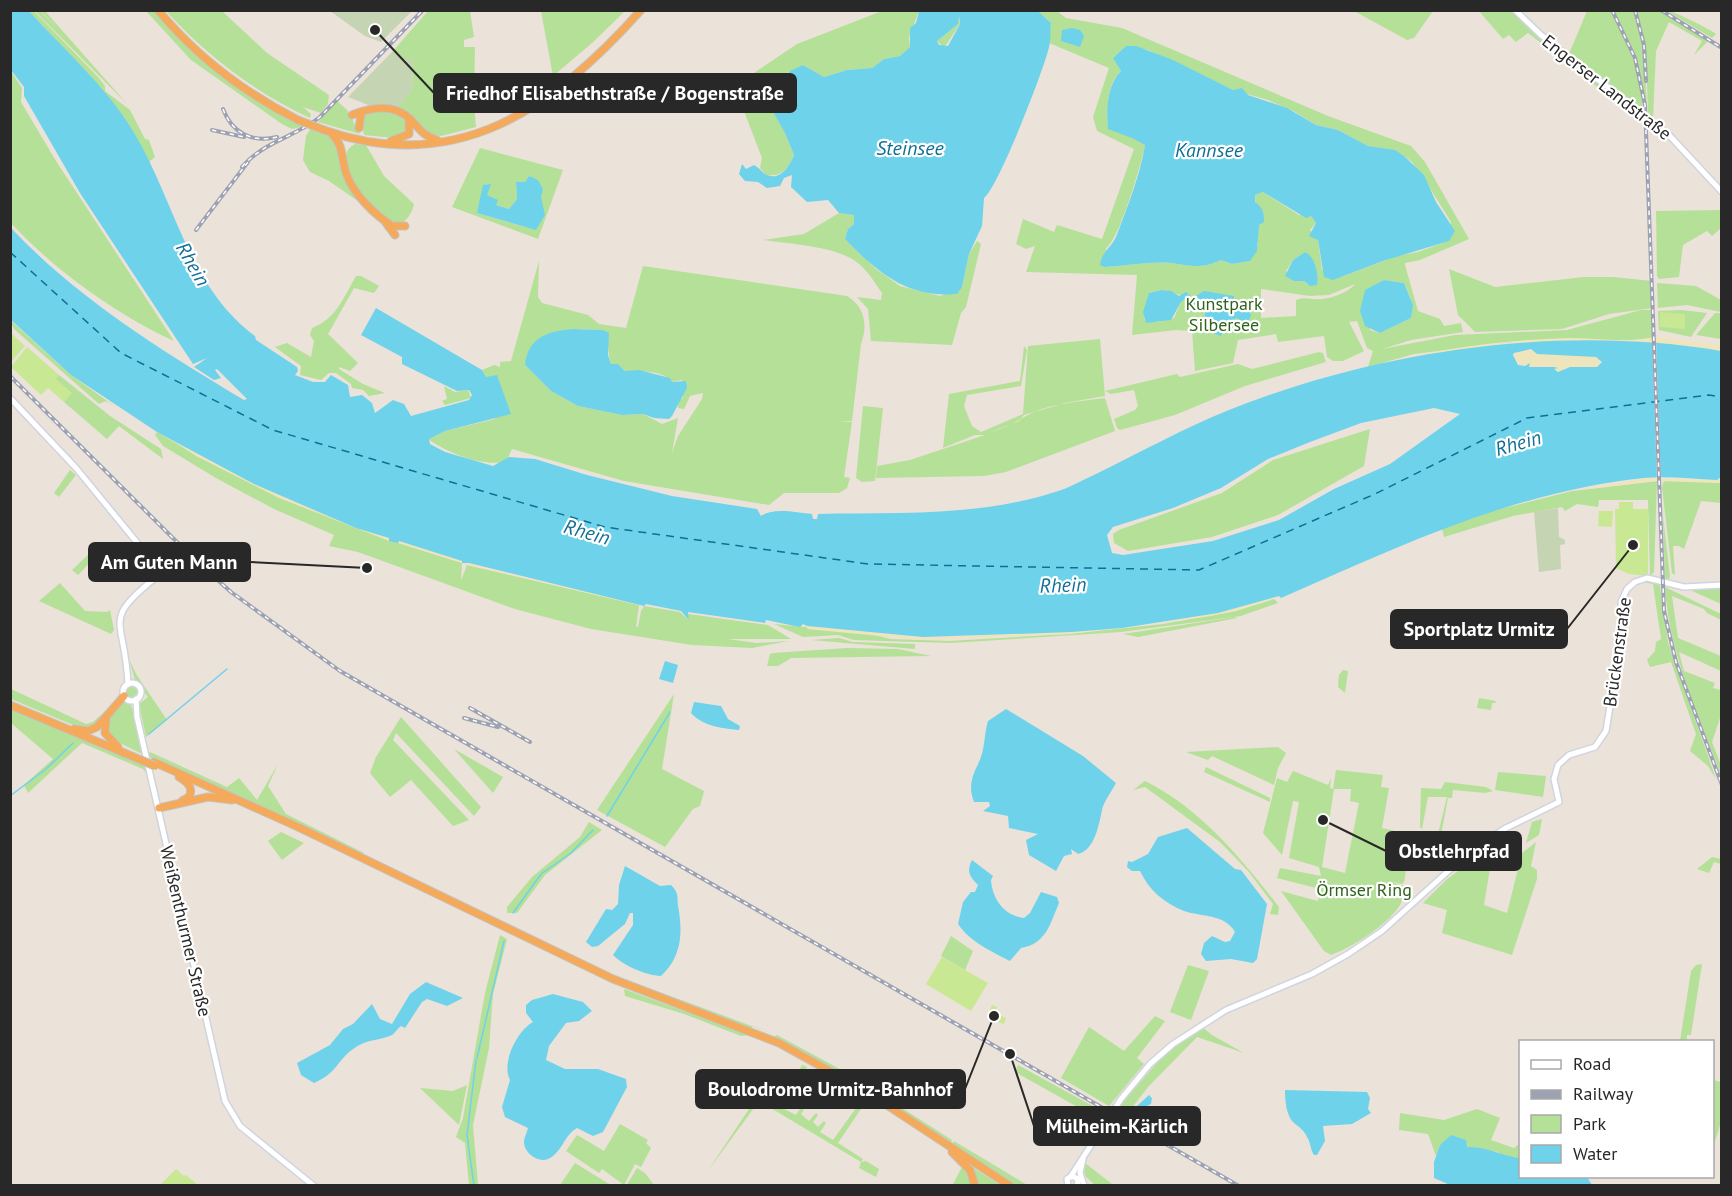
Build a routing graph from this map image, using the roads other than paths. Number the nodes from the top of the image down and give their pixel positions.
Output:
1 (158, 10) edge
2 (163, 10) edge
3 (636, 10) edge
4 (641, 10) edge
5 (1515, 10) edge
6 (559, 88) junction
7 (549, 95) junction
8 (407, 117) junction
9 (300, 118) junction
10 (359, 128) dead end
11 (327, 130) junction
12 (365, 140) junction
13 (437, 140) junction
14 (391, 141) junction
15 (343, 156) junction
16 (1722, 192) edge
17 (405, 225) dead end
18 (10, 398) edge
19 (120, 521) junction
20 (152, 561) junction
21 (162, 572) junction
22 (154, 575) junction
23 (146, 585) junction
24 (1722, 585) edge
25 (130, 684) junction
26 (130, 699) junction
27 (10, 704) edge
28 (74, 729) junction
29 (118, 747) junction
30 (141, 758) junction
31 (154, 764) junction
32 (179, 777) junction
33 (232, 800) junction
34 (161, 809) junction
35 (1092, 1142) junction
36 (952, 1152) junction
37 (1083, 1158) junction
38 (1078, 1182) edge
39 (1066, 1184) edge
40 (314, 1185) edge
41 (975, 1185) edge
42 (1003, 1185) edge
43 (1010, 1185) edge

1 - 9 highway
2 - 9 highway
3 - 6 highway
4 - 6 highway
5 - 16 main road, Engerser Landstraße
6 - 7 highway
7 - 12 highway
7 - 13 highway
8 - 10 highway
8 - 13 highway
8 - 14 highway
9 - 11 highway, bridge
11 - 12 highway
11 - 15 highway
12 - 14 highway
12 - 15 highway
13 - 14 highway
15 - 17 highway
18 - 19 main road
19 - 20 main road
19 - 21 main road
20 - 21 main road
20 - 22 main road
21 - 22 main road
21 - 23 main road
22 - 23 main road
23 - 25 main road
24 - 35 main road, Brückenstraße
25 - 26 main road
25 - 26 main road, Weißenthurmer Straße
26 - 28 highway
26 - 29 highway
26 - 34 main road, Weißenthurmer Straße
27 - 28 highway
27 - 30 highway
28 - 29 highway
29 - 30 highway
30 - 31 highway, bridge
31 - 32 highway
31 - 43 highway
32 - 33 highway
32 - 34 highway
33 - 34 highway
33 - 36 highway
34 - 40 main road, Weißenthurmer Straße
35 - 37 main road
35 - 38 main road
36 - 41 highway
36 - 42 highway
37 - 38 main road
37 - 38 main road
38 - 39 main road

